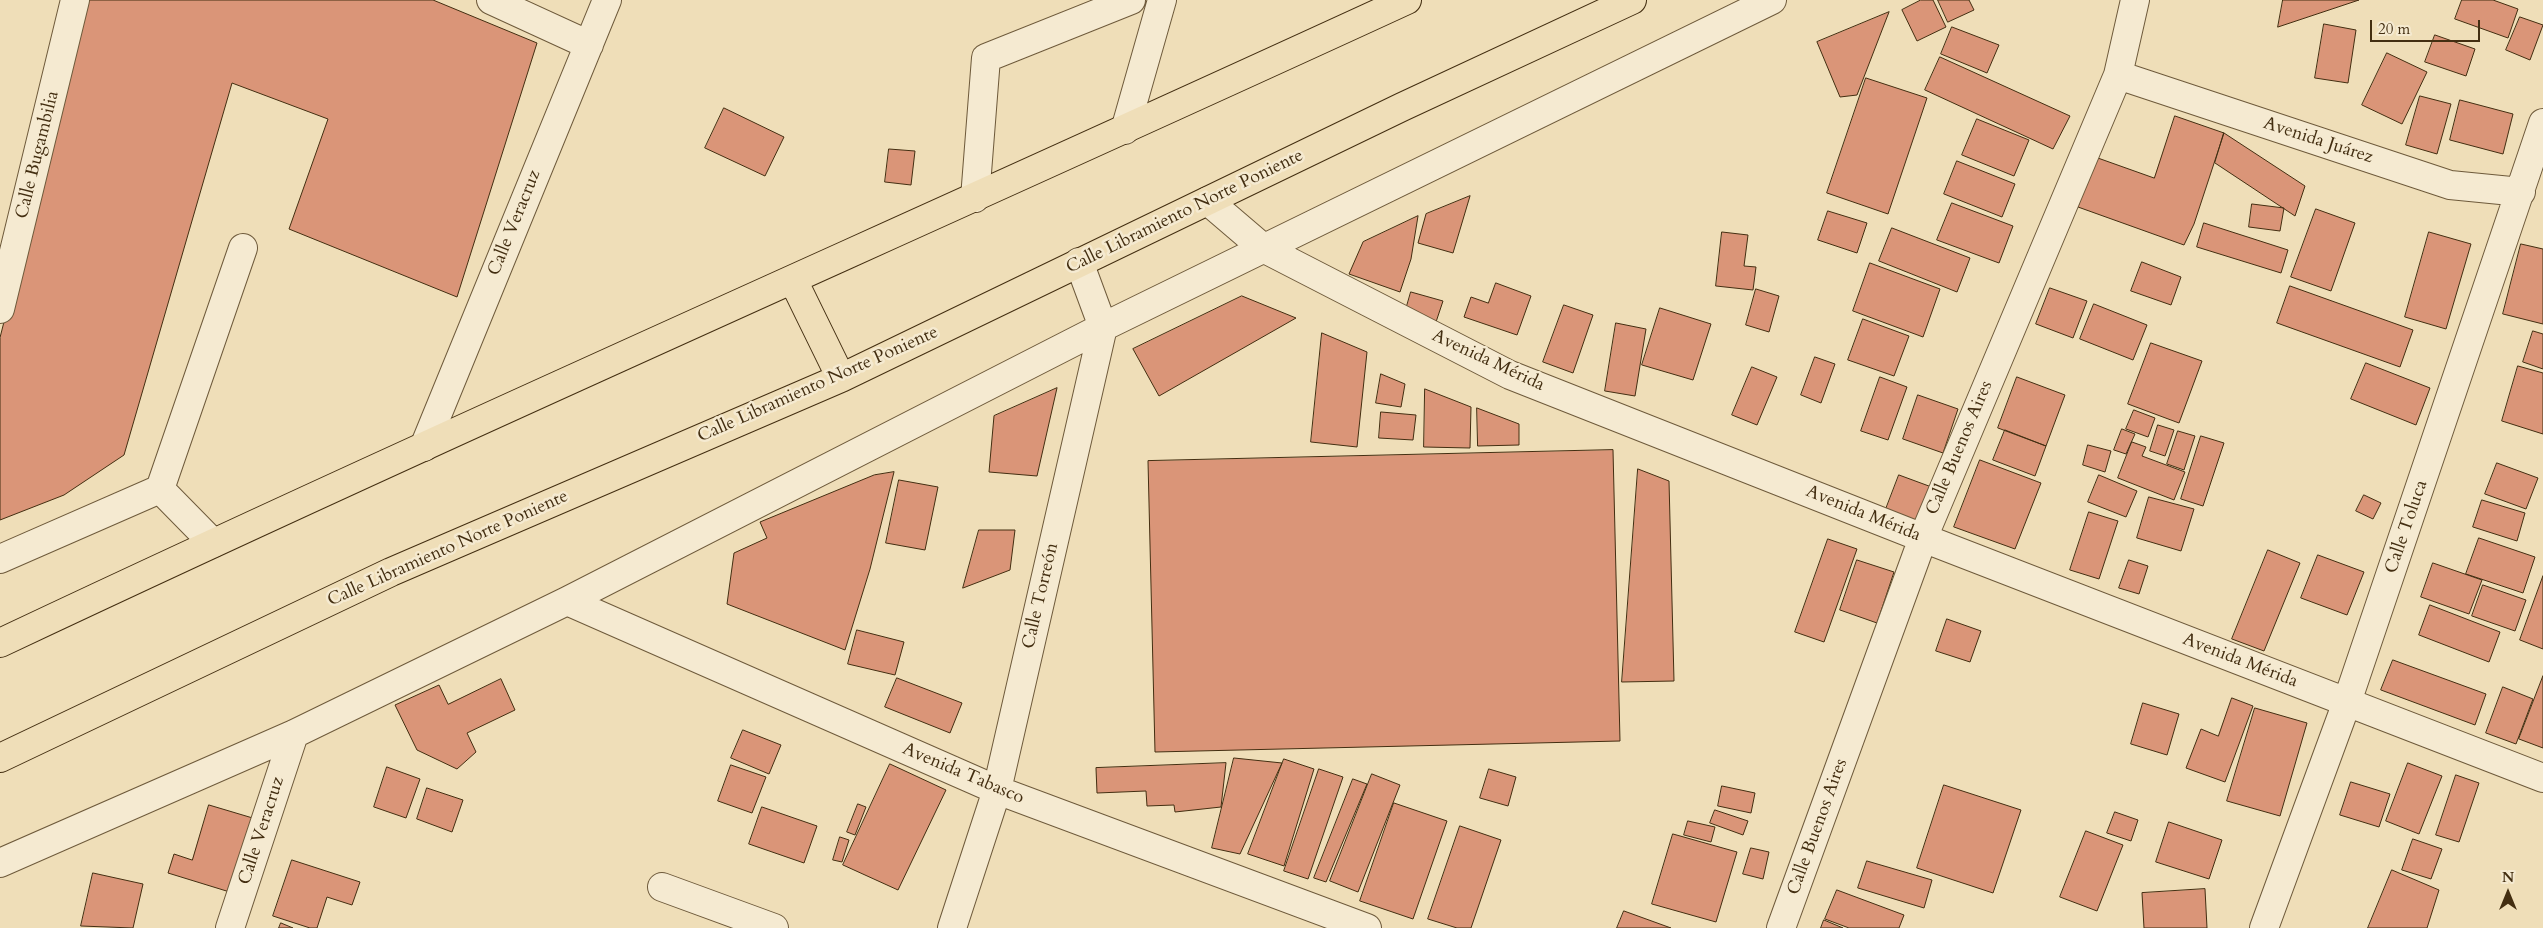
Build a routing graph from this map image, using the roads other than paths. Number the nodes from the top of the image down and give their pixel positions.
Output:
1 (75, 0) edge
2 (492, 0) edge
3 (607, 0) edge
4 (1131, 0) edge
5 (1162, 0) edge
6 (1407, 0) edge
7 (1632, 0) edge
8 (1772, 0) edge
9 (2135, 0) edge
10 (589, 45) junction
11 (2118, 75) junction
12 (2543, 123) edge
13 (1125, 130) junction
14 (2521, 192) junction
15 (975, 198) junction
16 (1208, 201) junction
17 (243, 248) dead end
18 (1263, 248) junction
19 (1079, 262) junction
20 (793, 280) junction
21 (0, 309) edge
22 (1103, 327) junction
23 (841, 378) junction
24 (424, 446) junction
25 (160, 489) junction
26 (1923, 538) junction
27 (213, 542) junction
28 (0, 559) edge
29 (567, 601) junction
30 (0, 644) edge
31 (2347, 702) junction
32 (294, 734) junction
33 (0, 758) edge
34 (2543, 778) edge
35 (997, 790) junction
36 (0, 863) edge
37 (662, 887) dead end
38 (230, 928) edge
39 (774, 928) edge
40 (952, 928) edge
41 (1367, 928) edge
42 (1781, 928) edge
43 (2264, 928) edge

1 - 21 street, Calle Bugambilia
2 - 10 street
3 - 10 street, Calle Veracruz
4 - 15 street
5 - 13 street
6 - 13 highway
7 - 16 highway, Calle Libramiento Norte Poniente
8 - 18 street
9 - 11 street, Calle Buenos Aires
10 - 24 street, Calle Veracruz
11 - 14 street, Avenida Juárez
11 - 26 street, Calle Buenos Aires
12 - 14 street, Calle Toluca
13 - 15 highway
14 - 31 street, Calle Toluca
15 - 20 highway
16 - 18 street, Avenida Mérida
16 - 19 highway, Calle Libramiento Norte Poniente
17 - 25 street
18 - 22 street
18 - 26 street, Avenida Mérida
19 - 22 street
19 - 23 highway, Calle Libramiento Norte Poniente
20 - 23 highway
20 - 24 highway
22 - 29 street
22 - 35 street, Calle Torreón
23 - 33 highway, Calle Libramiento Norte Poniente
24 - 27 highway
25 - 27 street
25 - 28 street
26 - 31 street, Avenida Mérida
26 - 42 street, Calle Buenos Aires
27 - 30 highway
29 - 32 street
29 - 35 street, Avenida Tabasco
31 - 34 street, Avenida Mérida
31 - 43 street, Calle Toluca
32 - 36 street
32 - 38 street, Calle Veracruz
35 - 40 street, Calle Torreón
35 - 41 street, Avenida Tabasco
37 - 39 street

